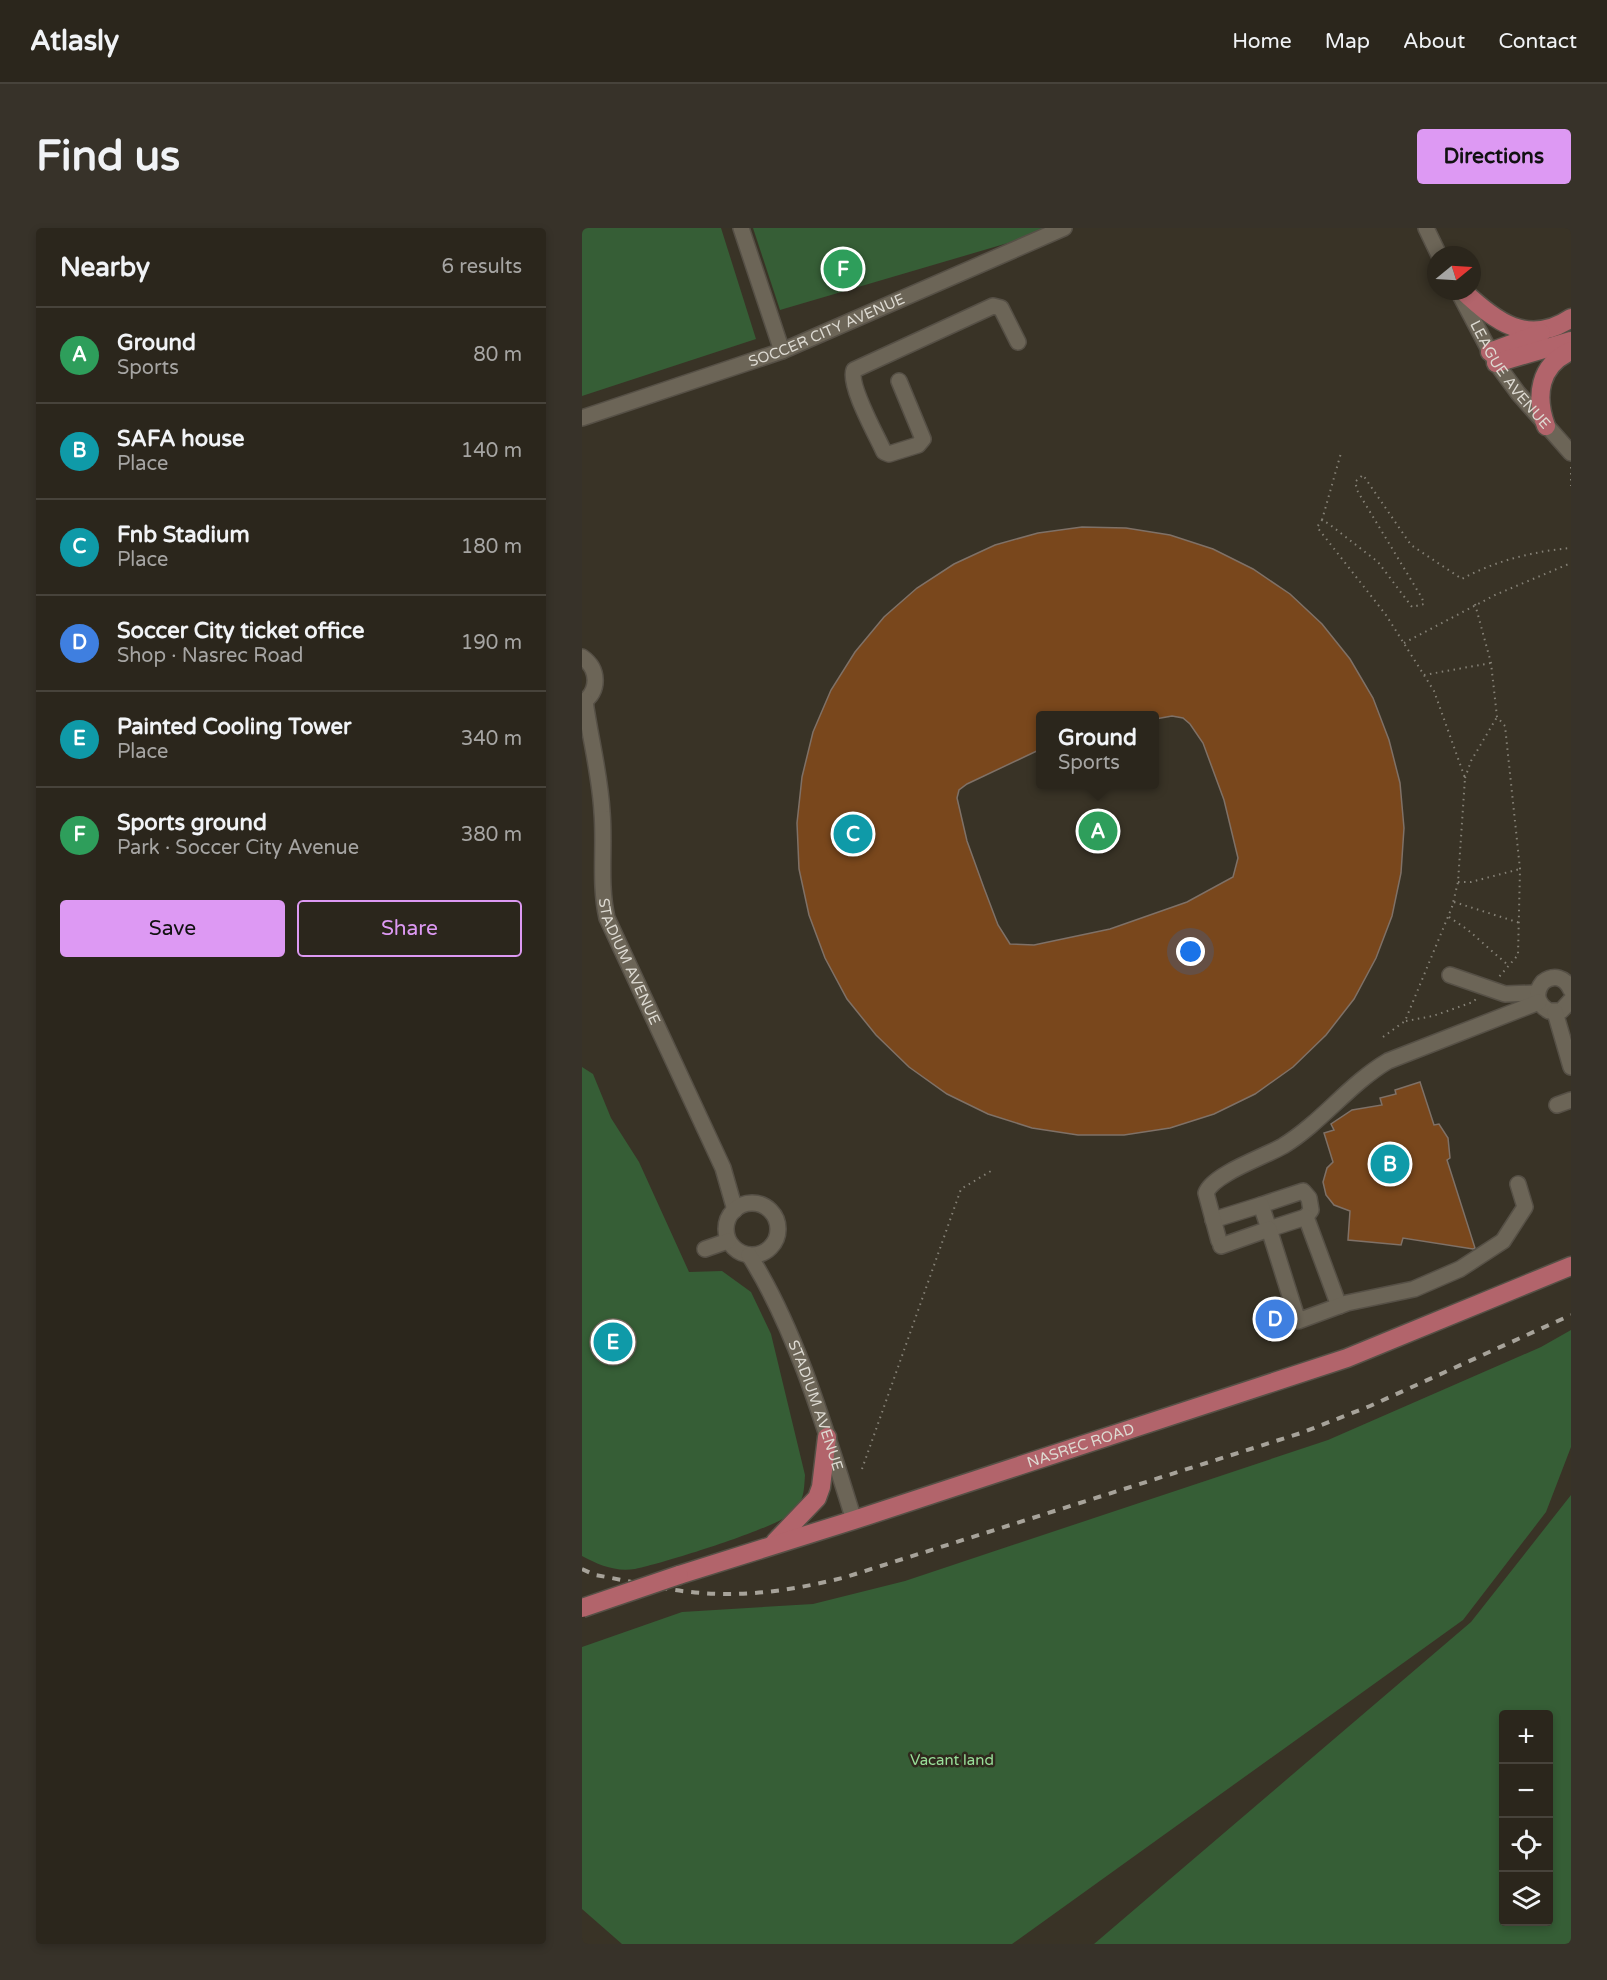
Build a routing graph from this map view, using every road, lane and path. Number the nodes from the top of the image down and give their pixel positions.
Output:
1 (741, 228) edge
2 (1064, 228) edge
3 (1426, 228) edge
4 (1435, 246) edge
5 (1463, 300) edge
6 (1474, 300) edge
7 (1571, 318) edge
8 (1545, 332) junction
9 (1571, 341) edge
10 (1017, 342) dead end
11 (782, 351) junction
12 (1571, 351) edge
13 (1493, 358) junction
14 (899, 381) dead end
15 (582, 418) edge
16 (1546, 426) junction
17 (1341, 453) dead end
18 (1571, 453) edge
19 (1571, 467) edge
20 (1571, 486) edge
21 (1322, 520) junction
22 (1571, 548) edge
23 (1571, 563) edge
24 (1475, 604) junction
25 (1404, 643) junction
26 (582, 657) edge
27 (1491, 663) junction
28 (1424, 675) junction
29 (584, 702) edge
30 (1497, 717) junction
31 (586, 734) edge
32 (1465, 777) junction
33 (1520, 868) junction
34 (1458, 882) junction
35 (1454, 901) junction
36 (1448, 917) junction
37 (1520, 923) junction
38 (1509, 966) junction
39 (1450, 975) dead end
40 (1488, 988) junction
41 (1538, 998) junction
42 (1567, 1004) edge
43 (1406, 1021) junction
44 (1383, 1037) dead end
45 (1571, 1066) edge
46 (723, 1168) junction
47 (991, 1171) dead end
48 (1518, 1184) dead end
49 (751, 1204) junction
50 (1261, 1205) junction
51 (735, 1210) junction
52 (1306, 1217) junction
53 (1213, 1220) junction
54 (1269, 1229) junction
55 (728, 1240) junction
56 (705, 1249) dead end
57 (767, 1251) junction
58 (749, 1255) junction
59 (1571, 1266) edge
60 (772, 1291) junction
61 (1339, 1306) junction
62 (827, 1437) junction
63 (862, 1469) dead end
64 (854, 1520) junction
65 (771, 1546) junction
66 (582, 1608) edge

1 - 11 street
2 - 11 street, SOCCER CITY AVENUE
3 - 4 street
5 - 13 street, LEAGUE AVENUE
6 - 8 main road
7 - 8 main road
8 - 13 main road
9 - 13 main road
10 - 14 street
11 - 15 street, SOCCER CITY AVENUE
12 - 16 main road
13 - 16 street, LEAGUE AVENUE
16 - 18 street, LEAGUE AVENUE
17 - 21 path
19 - 20 path
21 - 22 path
21 - 25 path
23 - 24 path
24 - 25 path
24 - 27 path
25 - 28 path
26 - 29 street
27 - 28 path
27 - 30 path
28 - 32 path
29 - 31 street, STADIUM AVENUE
30 - 32 path
30 - 33 path
31 - 46 street, STADIUM AVENUE
32 - 34 path
33 - 34 path
33 - 37 path
34 - 35 path
35 - 36 path
35 - 37 path
36 - 38 path
36 - 43 path
37 - 38 path
38 - 40 path
39 - 40 street
40 - 41 street
40 - 43 path
41 - 42 street
41 - 42 street
41 - 53 street
42 - 45 street
43 - 44 path
46 - 49 street, STADIUM AVENUE
46 - 51 street, STADIUM AVENUE
47 - 63 path
48 - 61 street
49 - 51 street
49 - 57 street
50 - 52 street
50 - 53 street
50 - 54 street
51 - 55 street
52 - 54 street
52 - 61 street
53 - 54 street
54 - 61 street
55 - 56 street
55 - 58 street
57 - 58 street
57 - 60 street, STADIUM AVENUE
58 - 60 street, STADIUM AVENUE
59 - 64 main road, NASREC ROAD
60 - 62 street, STADIUM AVENUE
62 - 64 street, STADIUM AVENUE
62 - 65 main road
64 - 65 main road, NASREC ROAD
65 - 66 main road, NASREC ROAD, bridge

